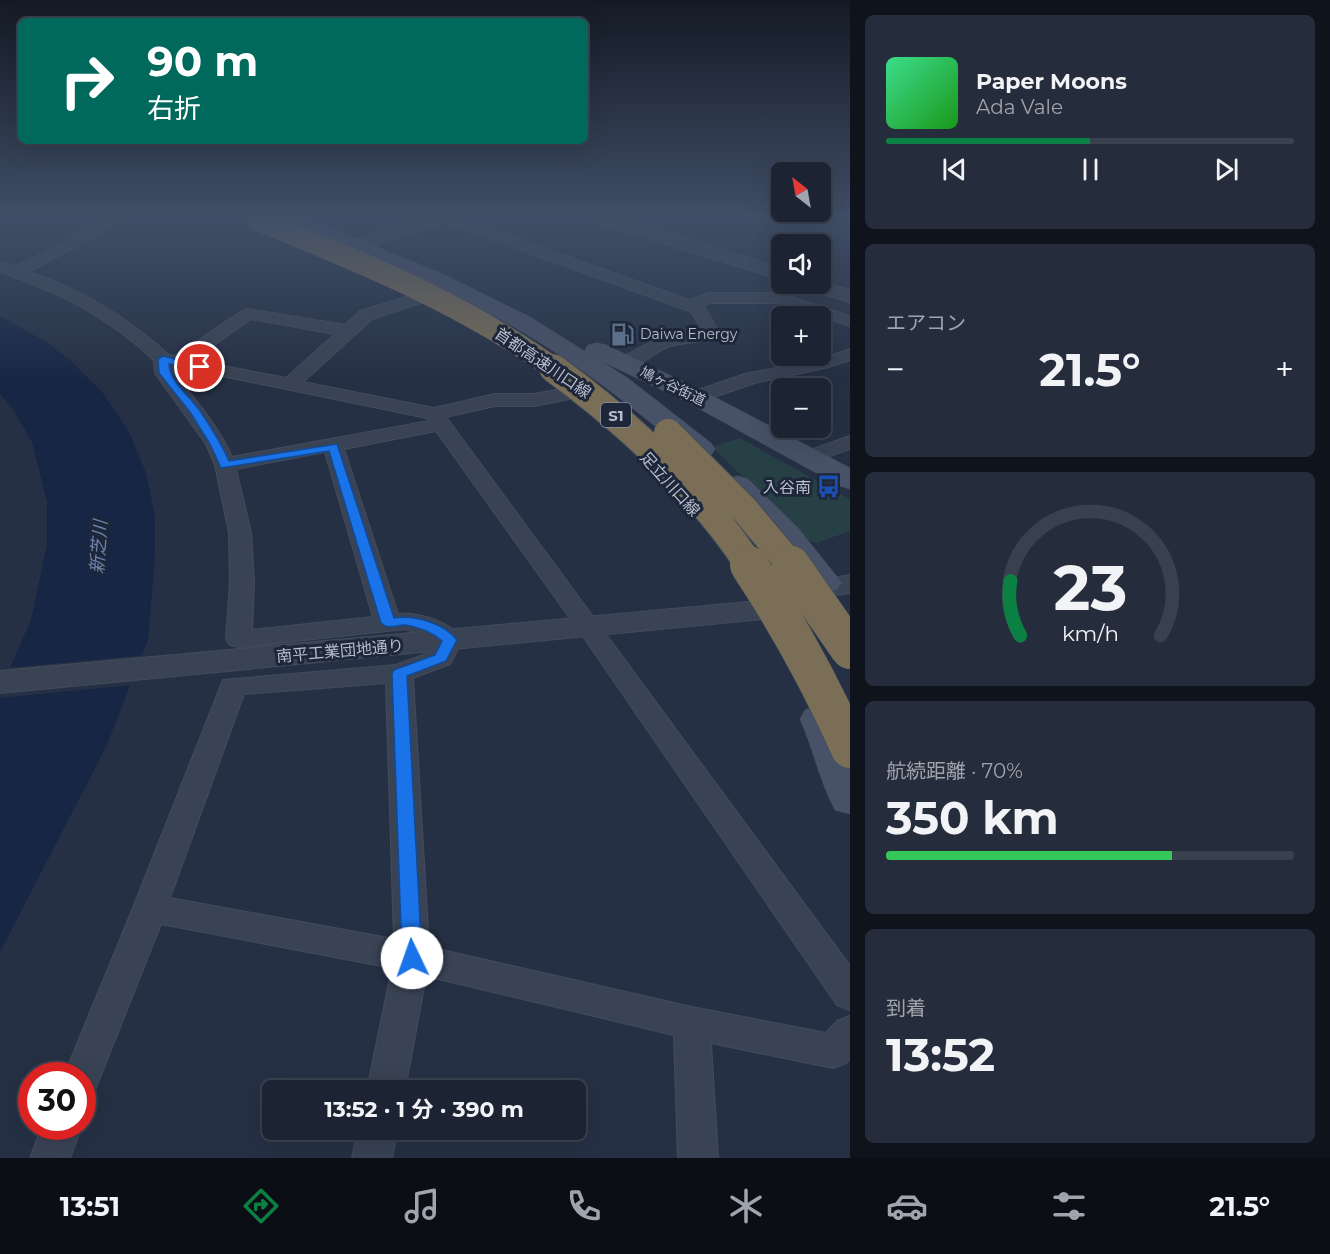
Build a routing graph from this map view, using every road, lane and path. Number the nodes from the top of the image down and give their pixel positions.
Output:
1 (17, 273) edge
2 (368, 273) edge
3 (383, 273) edge
4 (407, 273) edge
5 (420, 273) edge
6 (602, 273) edge
7 (842, 294) edge
8 (420, 298) junction
9 (692, 305) junction
10 (803, 306) edge
11 (809, 306) edge
12 (831, 315) edge
13 (850, 321) edge
14 (348, 331) junction
15 (850, 354) edge
16 (171, 361) junction
17 (622, 374) junction
18 (289, 385) junction
19 (573, 393) junction
20 (696, 397) junction
21 (439, 419) junction
22 (850, 442) edge
23 (333, 446) junction
24 (809, 457) junction
25 (225, 465) junction
26 (850, 480) edge
27 (850, 487) edge
28 (843, 581) edge
29 (763, 609) junction
30 (850, 620) edge
31 (388, 623) junction
32 (589, 626) junction
33 (450, 640) junction
34 (850, 650) edge
35 (399, 674) junction
36 (0, 682) edge
37 (850, 749) edge
38 (850, 799) edge
39 (150, 909) junction
40 (412, 958) junction
41 (850, 994) edge
42 (692, 1023) junction
43 (850, 1034) edge
44 (88, 1062) edge
45 (388, 1080) edge
46 (57, 1140) edge
47 (376, 1140) edge
48 (50, 1158) edge
49 (372, 1158) edge
50 (698, 1158) edge

1 - 16 street
2 - 8 main road, 足立川口線
3 - 37 highway, 首都高速川口線 / S1, bridge
4 - 34 highway, 首都高速川口線 / S1, bridge
5 - 17 main road
6 - 9 street
7 - 11 street
8 - 14 street
8 - 19 main road, 足立川口線
9 - 10 street
9 - 17 street
12 - 13 street
14 - 16 street
14 - 18 street
15 - 20 street
16 - 18 street
16 - 25 street
17 - 19 main road, 鳩ヶ谷街道
17 - 20 main road, 鳩ヶ谷街道
17 - 27 main road, 鳩ヶ谷街道
17 - 28 main road
18 - 21 street
19 - 21 street
19 - 29 main road, 足立川口線
20 - 24 main road, 鳩ヶ谷街道
21 - 23 street
21 - 32 street
22 - 24 street
23 - 25 street
23 - 31 street
24 - 26 main road, 鳩ヶ谷街道
25 - 31 street
28 - 29 street, 南平工業団地通り
28 - 30 main road
29 - 32 street, 南平工業団地通り
29 - 38 main road, 足立川口線
31 - 33 street
32 - 33 street, 南平工業団地通り
32 - 41 street
33 - 35 street
33 - 36 street, 南平工業団地通り
35 - 39 street
35 - 40 street
39 - 40 street
39 - 44 street
40 - 42 street
40 - 45 street
42 - 43 street
42 - 50 street
46 - 48 street
47 - 49 street

